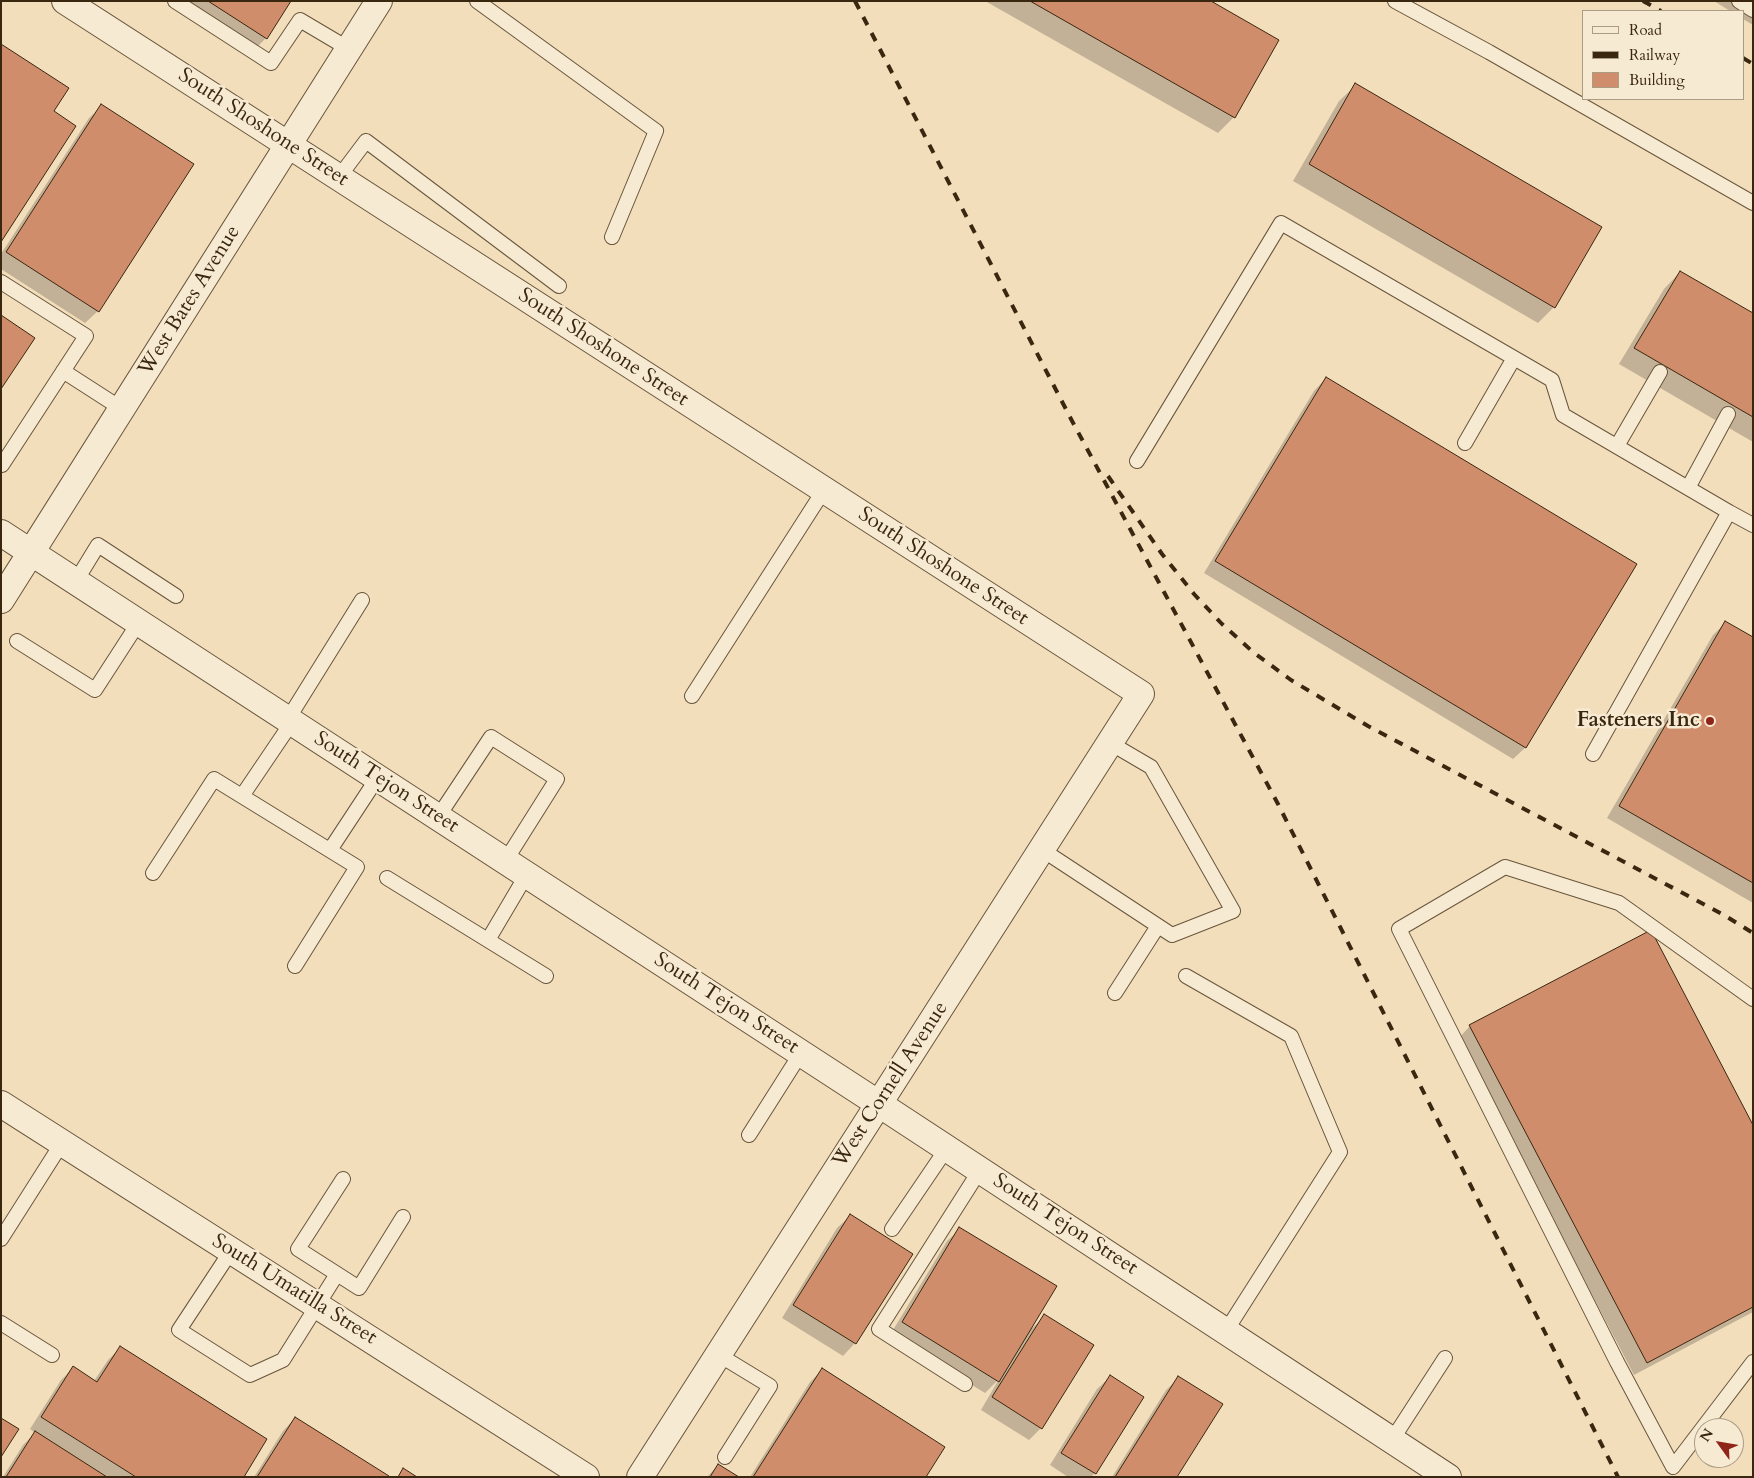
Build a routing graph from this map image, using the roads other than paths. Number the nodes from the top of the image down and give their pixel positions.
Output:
1 (65, 1) edge
2 (175, 1) edge
3 (379, 1) edge
4 (476, 1) edge
5 (1396, 1) edge
6 (1739, 1) edge
7 (1753, 10) edge
8 (349, 49) junction
9 (288, 145) junction
10 (339, 177) junction
11 (1753, 203) edge
12 (612, 237) dead end
13 (1, 282) edge
14 (558, 286) dead end
15 (1514, 358) junction
16 (63, 371) junction
17 (1660, 372) dead end
18 (122, 409) junction
19 (1728, 414) dead end
20 (1465, 443) dead end
21 (1617, 446) junction
22 (1137, 461) dead end
23 (2, 465) dead end
24 (1688, 488) junction
25 (824, 490) junction
26 (1729, 512) junction
27 (1753, 525) edge
28 (1, 533) edge
29 (32, 552) junction
30 (76, 581) junction
31 (176, 596) dead end
32 (1, 600) edge
33 (362, 600) dead end
34 (139, 622) junction
35 (18, 641) dead end
36 (1141, 694) joint
37 (692, 696) dead end
38 (290, 720) junction
39 (1110, 743) junction
40 (1593, 754) dead end
41 (378, 777) junction
42 (242, 796) junction
43 (438, 817) junction
44 (1041, 849) junction
45 (330, 850) junction
46 (517, 867) junction
47 (152, 873) dead end
48 (387, 878) dead end
49 (1158, 926) junction
50 (488, 940) junction
51 (295, 966) dead end
52 (546, 976) dead end
53 (1186, 976) dead end
54 (1115, 993) dead end
55 (1753, 999) edge
56 (801, 1053) junction
57 (1, 1104) edge
58 (879, 1104) junction
59 (749, 1135) dead end
60 (62, 1143) junction
61 (947, 1148) junction
62 (980, 1170) junction
63 (343, 1179) dead end
64 (403, 1217) dead end
65 (892, 1229) dead end
66 (1, 1239) edge
67 (231, 1251) junction
68 (337, 1274) junction
69 (317, 1305) junction
70 (1, 1323) edge
71 (1226, 1331) junction
72 (52, 1355) dead end
73 (719, 1355) junction
74 (1445, 1358) dead end
75 (1753, 1362) edge
76 (965, 1384) dead end
77 (1392, 1440) junction
78 (725, 1457) dead end
79 (586, 1477) edge
80 (640, 1477) edge
81 (1448, 1477) edge

1 - 9 street, South Shoshone Street
2 - 8 lane
3 - 8 street, West Bates Avenue
4 - 12 lane
5 - 11 lane
6 - 7 lane
8 - 9 street, West Bates Avenue
9 - 10 street, South Shoshone Street
9 - 18 street, West Bates Avenue
10 - 14 lane
10 - 25 street, South Shoshone Street
13 - 16 lane
15 - 20 lane
15 - 21 lane
15 - 22 lane
16 - 18 lane
16 - 23 lane
17 - 21 lane
18 - 29 street, West Bates Avenue
19 - 24 lane
21 - 24 lane
24 - 26 lane
25 - 36 street, South Shoshone Street
25 - 37 lane
26 - 27 lane
26 - 40 lane
28 - 29 street, South Tejon Street
29 - 30 street, South Tejon Street
29 - 32 street, West Bates Avenue
30 - 31 lane
30 - 34 street, South Tejon Street
33 - 38 lane
34 - 35 lane
34 - 38 street, South Tejon Street
36 - 39 street, West Cornell Avenue
38 - 41 street, South Tejon Street
38 - 42 lane
39 - 44 street, West Cornell Avenue
39 - 49 lane
41 - 43 street, South Tejon Street
41 - 45 lane
42 - 45 lane
42 - 47 lane
43 - 46 street, South Tejon Street
43 - 46 lane
44 - 49 lane
44 - 58 street, West Cornell Avenue
45 - 51 lane
46 - 50 lane
46 - 56 street, South Tejon Street
48 - 50 lane
49 - 54 lane
50 - 52 lane
53 - 71 lane
55 - 75 lane
56 - 58 street, South Tejon Street
56 - 59 lane
57 - 60 street, South Umatilla Street
58 - 61 street, South Tejon Street
58 - 73 street, West Cornell Avenue
60 - 66 lane
60 - 67 street, South Umatilla Street
61 - 62 street, South Tejon Street
61 - 65 lane
62 - 71 street, South Tejon Street
62 - 76 lane
63 - 68 lane
64 - 68 lane
67 - 69 street, South Umatilla Street
67 - 69 lane
68 - 69 lane
69 - 79 street, South Umatilla Street
70 - 72 lane
71 - 77 street, South Tejon Street
73 - 78 lane
73 - 80 street, West Cornell Avenue
74 - 77 lane
77 - 81 street, South Tejon Street

